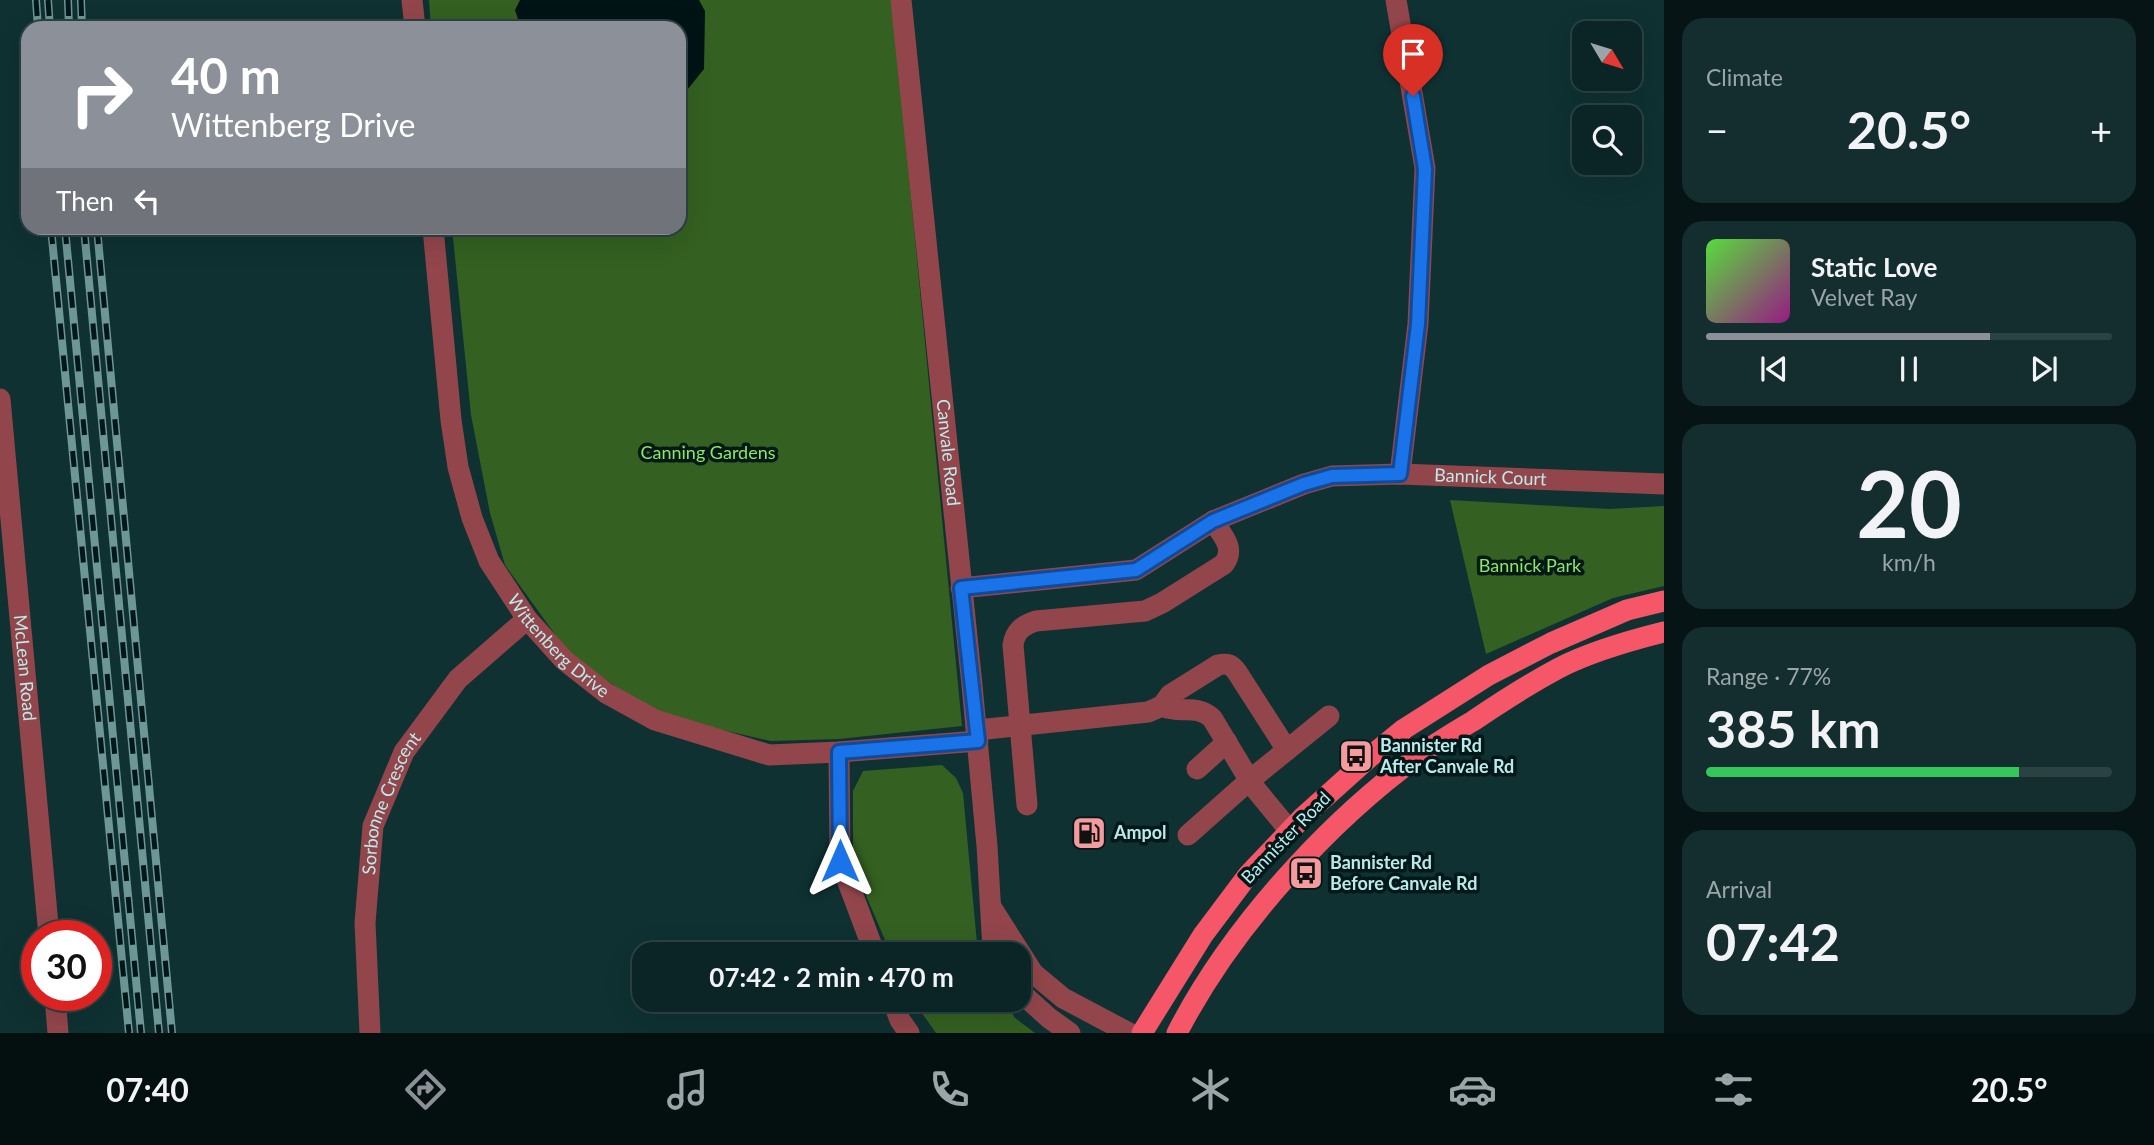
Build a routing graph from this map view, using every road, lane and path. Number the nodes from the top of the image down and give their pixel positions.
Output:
1 (412, 0) edge
2 (901, 0) edge
3 (1396, 0) edge
4 (414, 21) edge
5 (434, 235) edge
6 (0, 399) edge
7 (1400, 474) junction
8 (1664, 484) edge
9 (1213, 521) junction
10 (961, 588) junction
11 (1664, 601) edge
12 (527, 619) junction
13 (1664, 632) edge
14 (1162, 706) junction
15 (1329, 716) dead end
16 (1020, 726) junction
17 (977, 735) junction
18 (1227, 742) junction
19 (1287, 750) junction
20 (839, 752) junction
21 (1197, 769) dead end
22 (1250, 780) junction
23 (1027, 805) dead end
24 (1290, 831) junction
25 (1188, 835) dead end
26 (990, 905) junction
27 (48, 920) edge
28 (870, 942) edge
29 (992, 942) edge
30 (1031, 1002) edge
31 (56, 1011) edge
32 (897, 1012) edge
33 (58, 1033) edge
34 (370, 1033) edge
35 (909, 1033) edge
36 (1070, 1033) edge
37 (1129, 1033) edge
38 (1142, 1033) edge
39 (1177, 1033) edge

1 - 4 street
2 - 10 street, Canvale Road
3 - 7 street
5 - 12 street, Wittenberg Drive
6 - 27 street, McLean Road
7 - 8 street, Bannick Court
7 - 9 street, Bannick Court
9 - 10 street, Bannick Court
9 - 16 street
10 - 17 street, Canvale Road
11 - 24 main road, Bannister Road
12 - 20 street, Wittenberg Drive
12 - 34 street, Sorbonne Crescent
13 - 39 main road, Bannister Road
14 - 16 street, Wittenberg Drive
14 - 18 street
14 - 19 street
15 - 19 street
16 - 17 street, Wittenberg Drive
16 - 23 street
17 - 20 street, Wittenberg Drive
17 - 26 street, Canvale Road
18 - 21 street
18 - 22 street
19 - 22 street
20 - 28 street
22 - 24 street
22 - 25 street
24 - 38 main road, Bannister Road
26 - 29 street, Canvale Road
26 - 37 street, Canvale Road
30 - 36 street
31 - 33 street
32 - 35 street

